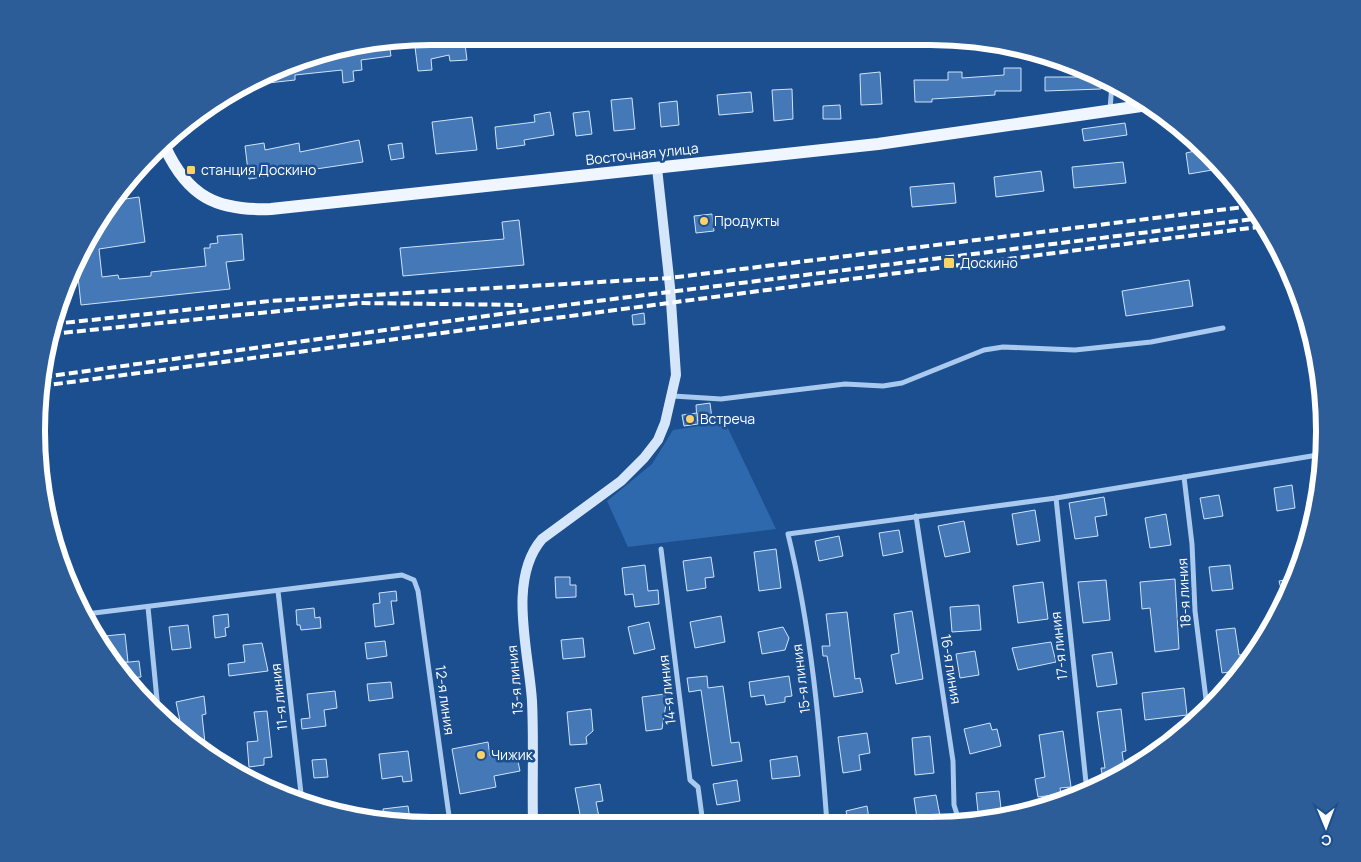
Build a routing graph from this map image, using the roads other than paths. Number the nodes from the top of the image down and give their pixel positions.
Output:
1 (1112, 91) edge
2 (1139, 107) edge
3 (1110, 112) junction
4 (166, 150) edge
5 (657, 168) junction
6 (1223, 328) dead end
7 (674, 396) junction
8 (1315, 455) edge
9 (1184, 477) junction
10 (1056, 498) junction
11 (916, 516) junction
12 (661, 549) dead end
13 (278, 591) junction
14 (148, 607) junction
15 (91, 613) edge
16 (1206, 701) edge
17 (157, 703) edge
18 (1086, 784) edge
19 (301, 795) edge
20 (957, 816) edge
21 (449, 817) edge
22 (532, 817) edge
23 (702, 817) edge
24 (827, 817) edge

1 - 3 street
2 - 3 main road, Восточная улица
3 - 5 main road, Восточная улица
4 - 5 main road, Восточная улица
5 - 7 street
6 - 7 street
7 - 22 street, 13-я линия
8 - 9 street
9 - 10 street
9 - 16 street, 18-я линия
10 - 11 street
10 - 18 street, 17-я линия
11 - 20 street, 16-я линия
11 - 24 street, 15-я линия
12 - 23 street, 14-я линия
13 - 14 street
13 - 19 street, 11-я линия
13 - 21 street, 12-я линия
14 - 15 street
14 - 17 street

